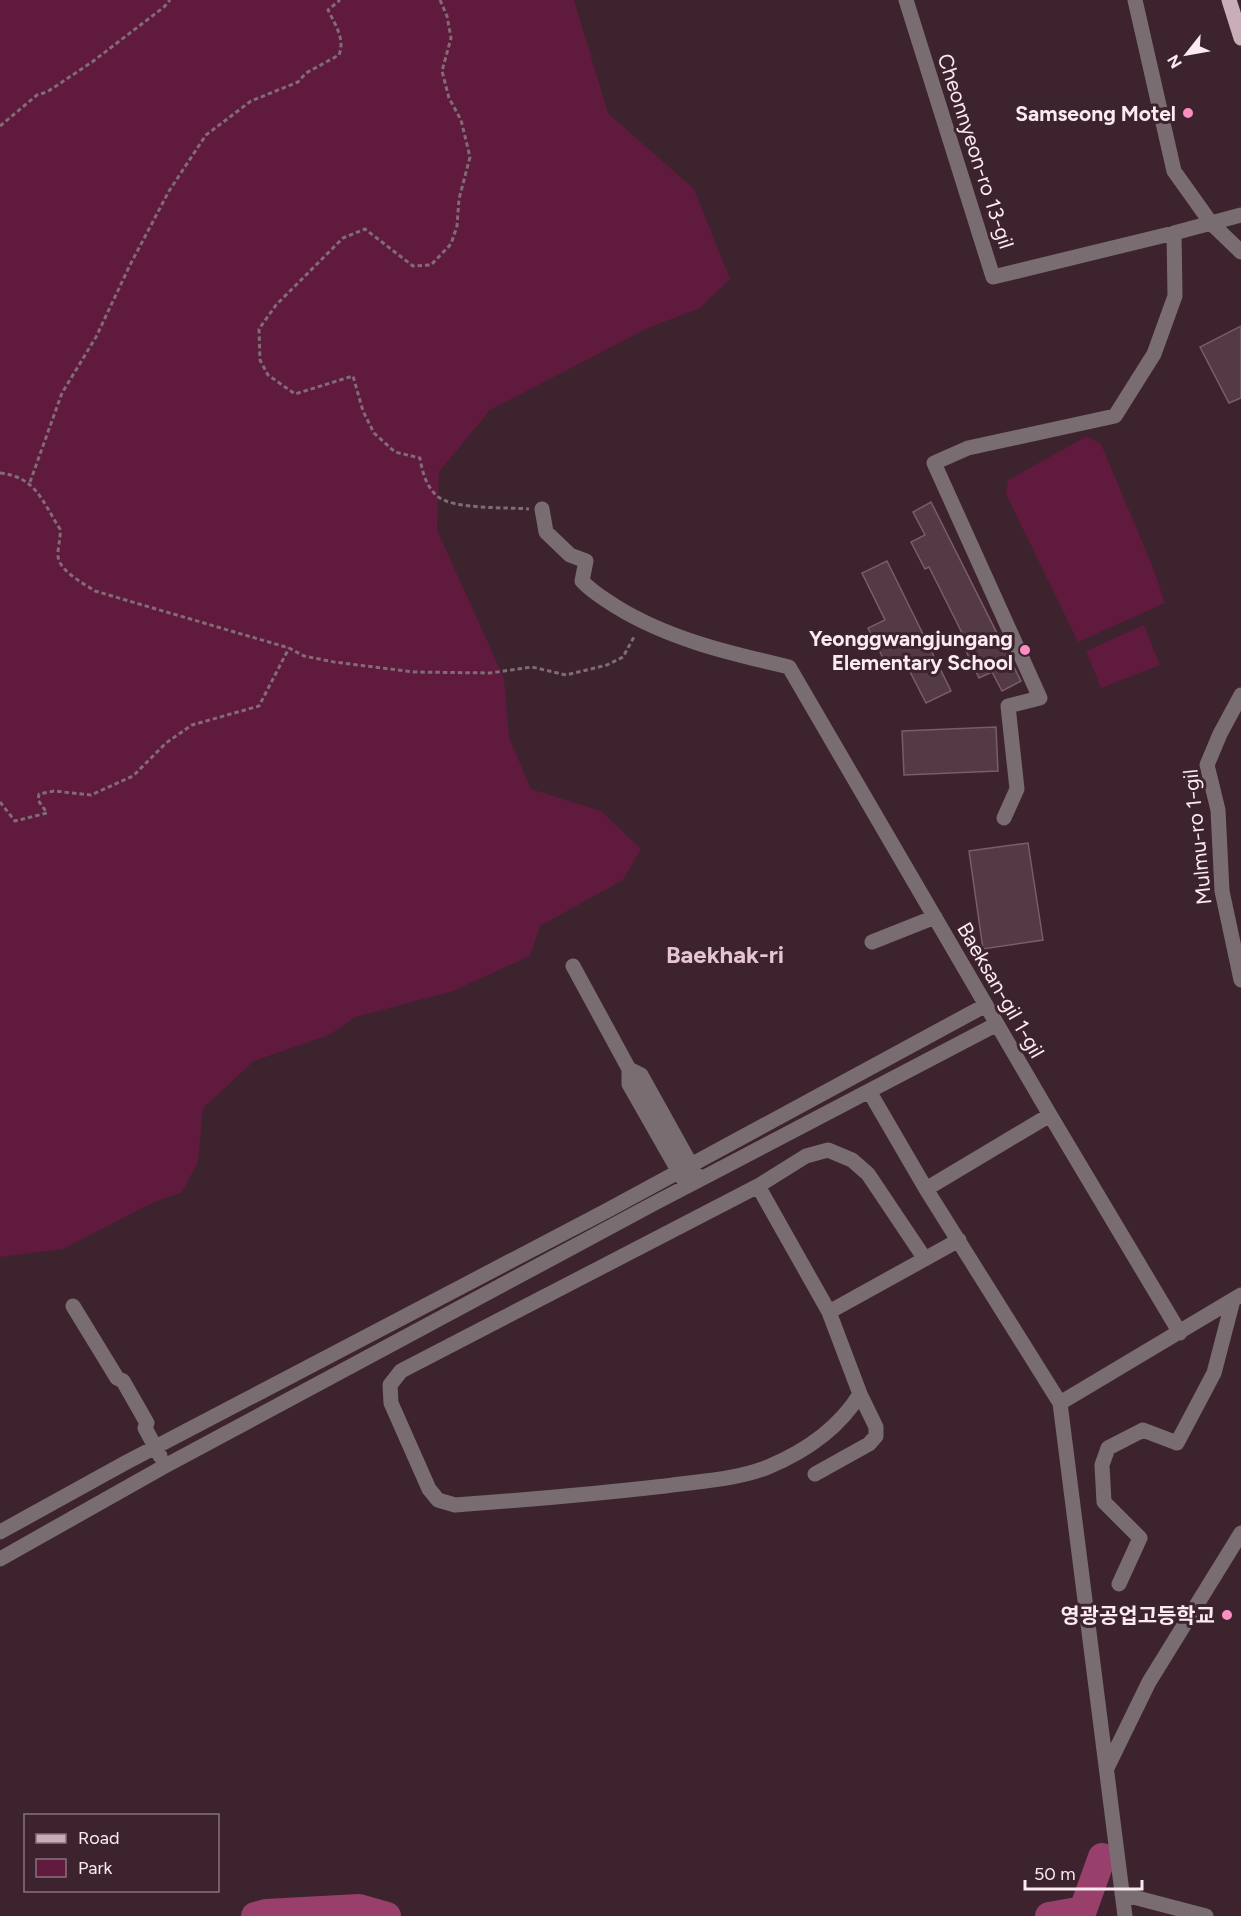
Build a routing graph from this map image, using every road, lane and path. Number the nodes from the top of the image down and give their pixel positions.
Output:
1 (170, 0) edge
2 (340, 0) edge
3 (440, 0) edge
4 (906, 0) edge
5 (1135, 0) edge
6 (1229, 0) edge
7 (1241, 38) edge
8 (0, 126) edge
9 (1241, 215) edge
10 (1211, 223) junction
11 (1174, 233) junction
12 (1241, 252) edge
13 (0, 473) edge
14 (30, 482) junction
15 (542, 509) joint
16 (641, 622) junction
17 (289, 648) junction
18 (1241, 695) edge
19 (0, 802) edge
20 (1004, 818) dead end
21 (935, 917) junction
22 (872, 942) dead end
23 (573, 966) dead end
24 (1241, 980) edge
25 (986, 1005) junction
26 (997, 1024) junction
27 (629, 1070) junction
28 (869, 1091) junction
29 (1050, 1115) junction
30 (690, 1166) junction
31 (699, 1181) junction
32 (758, 1186) junction
33 (926, 1189) junction
34 (959, 1240) junction
35 (926, 1259) junction
36 (1237, 1297) edge
37 (73, 1306) dead end
38 (830, 1312) junction
39 (1180, 1333) junction
40 (860, 1394) junction
41 (1060, 1403) junction
42 (155, 1447) junction
43 (165, 1466) junction
44 (816, 1474) dead end
45 (0, 1532) edge
46 (1241, 1533) edge
47 (0, 1558) edge
48 (1119, 1584) dead end
49 (1107, 1768) junction
50 (1122, 1894) junction
51 (1125, 1916) edge
52 (1206, 1916) edge

1 - 8 path
2 - 14 path
3 - 15 path
4 - 11 street, Cheonnyeon-ro 13-gil
5 - 10 street
6 - 7 main road
9 - 10 street, Cheonnyeon-ro 13-gil
10 - 11 street, Cheonnyeon-ro 13-gil
10 - 12 street
11 - 20 street
13 - 14 path
14 - 17 path
15 - 16 street
16 - 17 path
16 - 21 street, Baeksan-gil 1-gil
17 - 19 path
18 - 24 street, Mulmu-ro 1-gil
21 - 22 street
21 - 25 street, Baeksan-gil 1-gil
23 - 27 street
25 - 26 street, Baeksan-gil 1-gil
25 - 30 street
26 - 28 street
26 - 29 street, Baeksan-gil 1-gil
27 - 30 street
27 - 30 street
28 - 31 street
28 - 33 street
29 - 33 street
29 - 39 street, Baeksan-gil 1-gil
30 - 31 street
30 - 31 street
30 - 42 street
31 - 43 street
32 - 35 street
32 - 38 street
32 - 40 street
33 - 34 street
34 - 35 street
34 - 41 street
35 - 38 street
36 - 39 street
36 - 48 street
37 - 42 street
38 - 40 street
39 - 41 street
40 - 44 street
41 - 49 street
42 - 43 street
42 - 45 street
43 - 47 street
46 - 49 street
49 - 50 street
50 - 51 street
50 - 52 street

